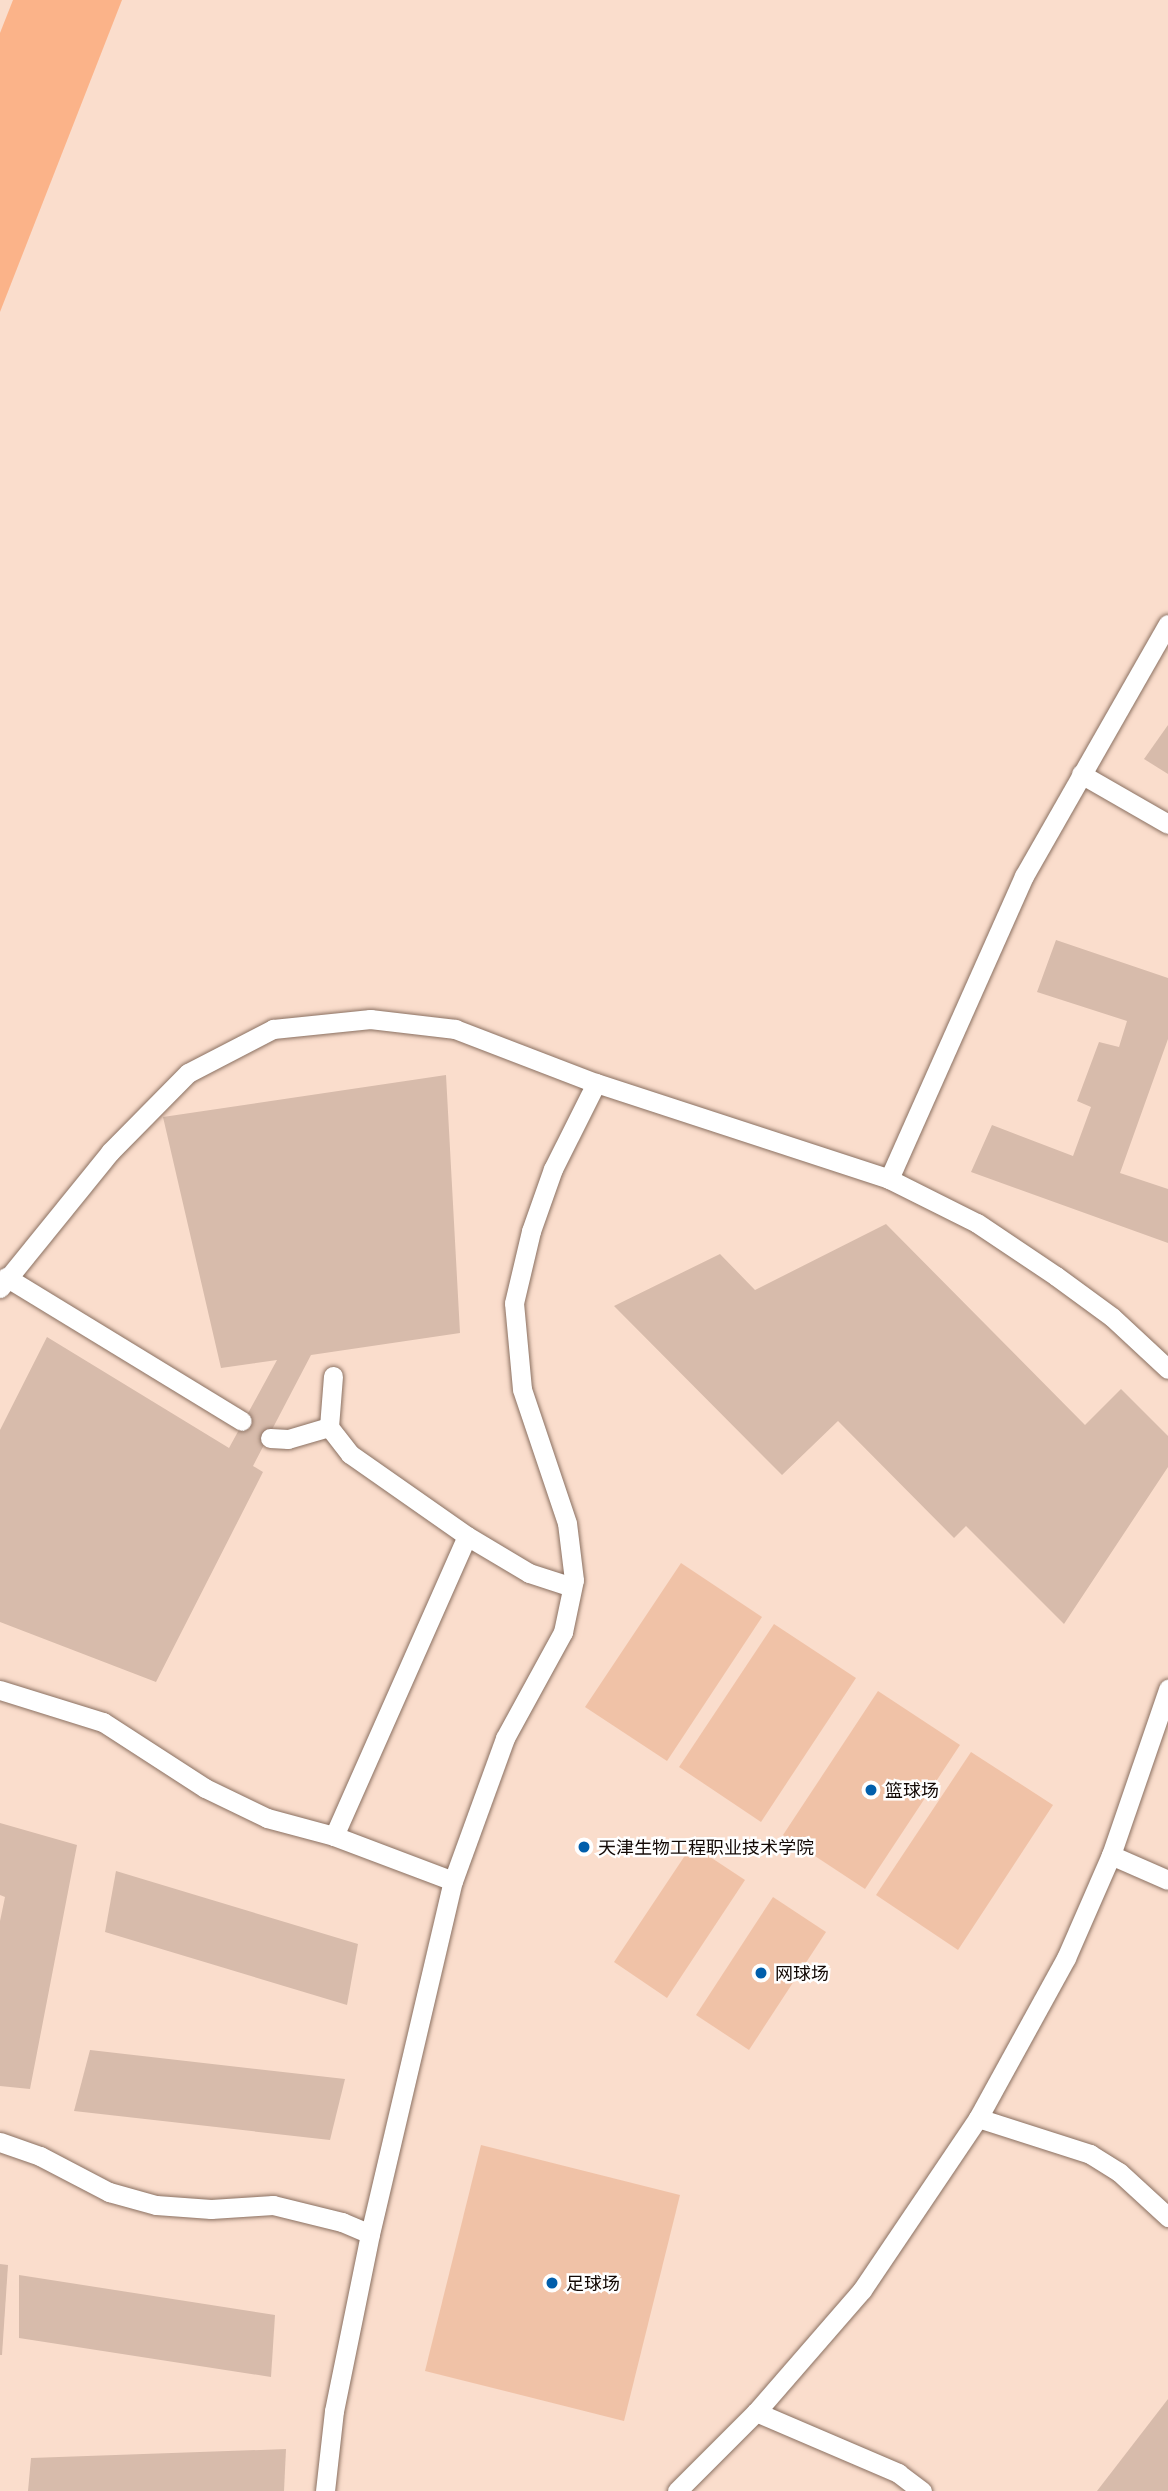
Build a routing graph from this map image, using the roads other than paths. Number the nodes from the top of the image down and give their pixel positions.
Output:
1 (1168, 624) edge
2 (1081, 774) junction
3 (1168, 824) edge
4 (596, 1083) junction
5 (889, 1179) junction
6 (3, 1282) edge
7 (1168, 1369) edge
8 (333, 1376) dead end
9 (242, 1421) dead end
10 (329, 1427) junction
11 (270, 1438) dead end
12 (467, 1536) junction
13 (572, 1587) junction
14 (1168, 1689) edge
15 (0, 1690) edge
16 (334, 1836) junction
17 (1111, 1856) junction
18 (1168, 1880) edge
19 (453, 1881) junction
20 (978, 2118) junction
21 (0, 2142) edge
22 (1168, 2217) edge
23 (370, 2234) junction
24 (756, 2412) junction
25 (325, 2491) edge
26 (677, 2491) edge
27 (922, 2491) edge

1 - 2 lane
2 - 3 lane
2 - 5 lane
4 - 5 lane
4 - 6 lane
4 - 13 lane
5 - 7 lane
6 - 9 lane
8 - 10 lane
10 - 11 lane
10 - 12 lane
12 - 13 lane
12 - 16 lane
13 - 19 lane
14 - 17 lane
15 - 16 lane
16 - 19 lane
17 - 18 lane
17 - 20 lane
19 - 23 lane
20 - 22 lane
20 - 24 lane
21 - 23 lane
23 - 25 lane
24 - 26 lane
24 - 27 lane

